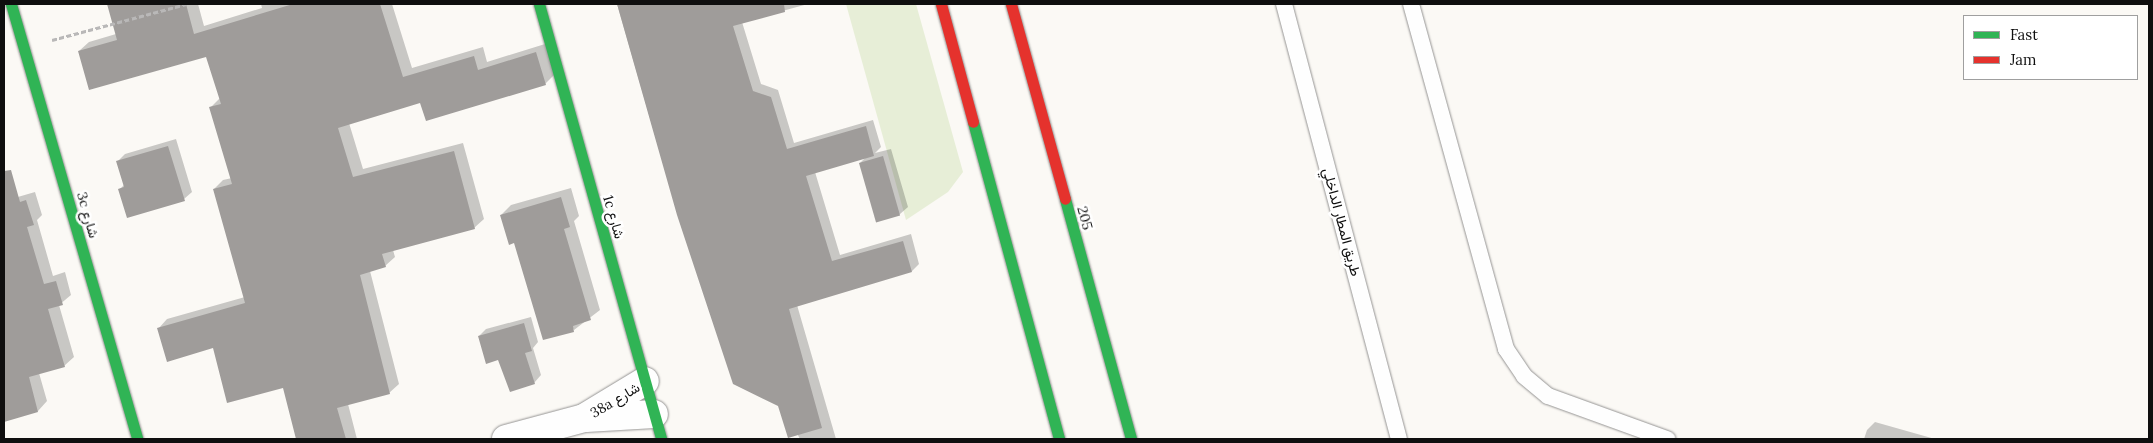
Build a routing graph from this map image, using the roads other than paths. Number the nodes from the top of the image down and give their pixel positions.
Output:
1 (11, 4) edge
2 (539, 4) edge
3 (941, 4) edge
4 (1011, 4) edge
5 (1284, 4) edge
6 (1411, 4) edge
7 (4, 7) edge
8 (16, 38) edge
9 (645, 381) junction
10 (584, 418) junction
11 (658, 427) edge
12 (136, 438) edge
13 (506, 439) edge
14 (1059, 439) edge
15 (1131, 439) edge
16 (1399, 439) edge
17 (1667, 439) edge

1 - 7 street
1 - 8 street, 3c شارع
2 - 9 street, 1c شارع
3 - 14 street
4 - 15 street, 205
5 - 16 lane, طريق المطار الداخلي
6 - 17 lane
8 - 12 street, 3c شارع
9 - 10 street, 38a شارع
9 - 11 street, 1c شارع
10 - 11 street, 38a شارع
10 - 13 street, 38a شارع

